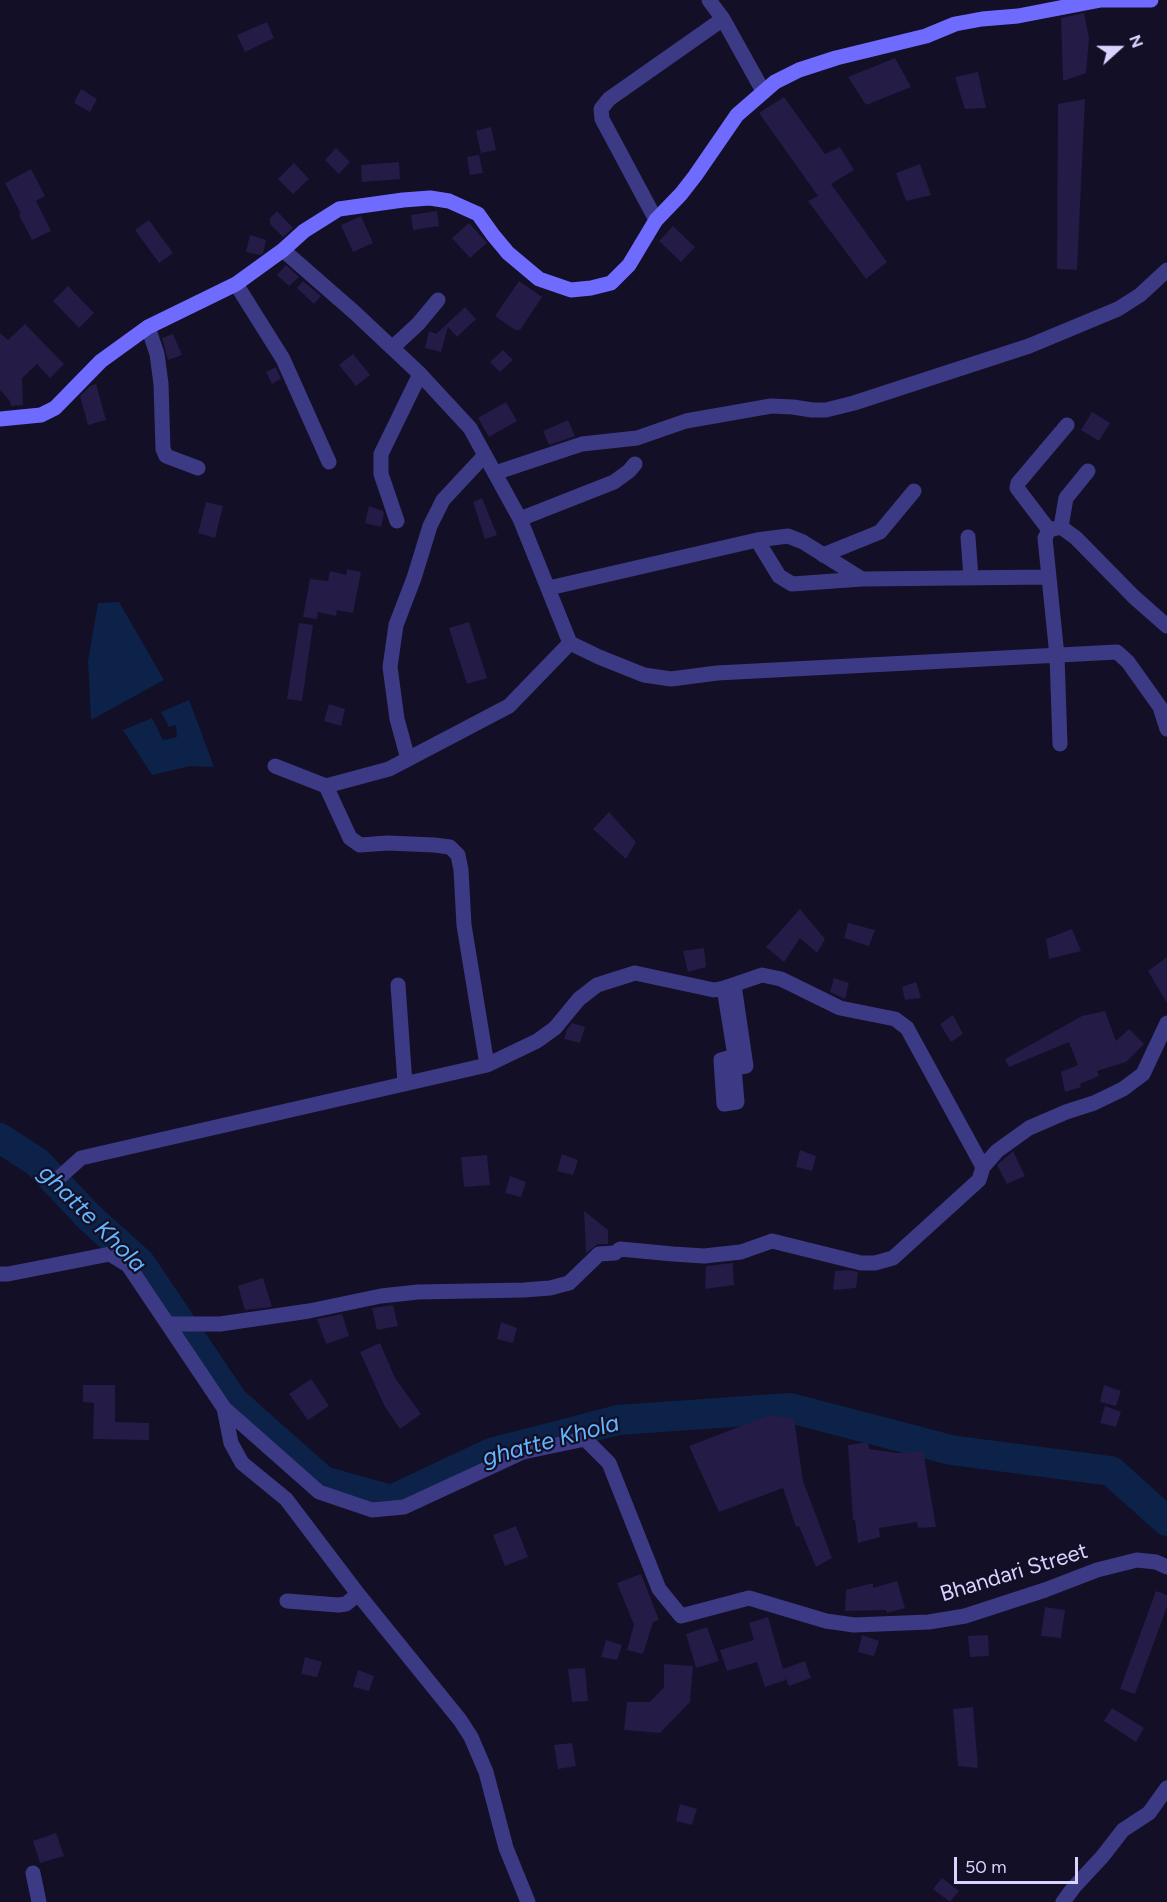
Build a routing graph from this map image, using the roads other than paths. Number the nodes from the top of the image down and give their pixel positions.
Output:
1 (709, 0) edge
2 (1151, 0) edge
3 (723, 19) junction
4 (763, 91) junction
5 (657, 220) junction
6 (283, 250) junction
7 (1167, 270) edge
8 (236, 285) junction
9 (438, 300) dead end
10 (148, 327) junction
11 (392, 348) junction
12 (420, 374) junction
13 (0, 418) edge
14 (1067, 425) dead end
15 (485, 455) junction
16 (329, 462) dead end
17 (635, 464) dead end
18 (198, 468) dead end
19 (1088, 471) dead end
20 (495, 474) junction
21 (914, 491) dead end
22 (520, 519) junction
23 (397, 521) dead end
24 (1055, 528) junction
25 (968, 537) dead end
26 (757, 540) junction
27 (823, 555) junction
28 (1049, 577) junction
29 (970, 578) junction
30 (862, 579) junction
31 (549, 588) junction
32 (1167, 626) edge
33 (570, 643) junction
34 (1057, 656) junction
35 (1167, 729) edge
36 (1060, 744) dead end
37 (408, 759) junction
38 (275, 766) dead end
39 (326, 786) junction
40 (398, 985) dead end
41 (729, 986) junction
42 (1167, 1023) edge
43 (487, 1065) junction
44 (405, 1084) junction
45 (983, 1167) junction
46 (61, 1176) dead end
47 (0, 1274) edge
48 (168, 1324) junction
49 (224, 1408) junction
50 (1167, 1567) edge
51 (358, 1594) junction
52 (287, 1601) dead end
53 (1167, 1788) edge
54 (33, 1872) dead end
55 (39, 1902) edge
56 (528, 1902) edge
57 (1063, 1902) edge

1 - 3 street
2 - 4 street
3 - 4 street
3 - 5 street
4 - 5 street
5 - 6 street
6 - 8 street
6 - 11 street
7 - 20 street
8 - 10 street
8 - 16 street
9 - 11 street
10 - 13 street
10 - 18 street
11 - 12 street
12 - 15 street
12 - 23 street
14 - 24 street
15 - 20 street
15 - 37 street
17 - 22 street
19 - 24 street
20 - 22 street
21 - 27 street
22 - 31 street
24 - 28 street
24 - 32 street
25 - 29 street
26 - 27 street
26 - 30 street
26 - 31 street
27 - 30 street
28 - 29 street
28 - 34 street
29 - 30 street
31 - 33 street
33 - 34 street
33 - 37 street
34 - 35 street
34 - 36 street
37 - 39 street
38 - 39 street
39 - 43 street
40 - 44 street
41 - 41 street
41 - 43 street
41 - 45 street
42 - 45 street
43 - 44 street
44 - 46 street
45 - 48 street
47 - 48 street, Bhandari Street
48 - 49 street, Bhandari Street
49 - 50 street, Bhandari Street
49 - 51 street
51 - 52 street
51 - 56 street
53 - 57 street
54 - 55 street

